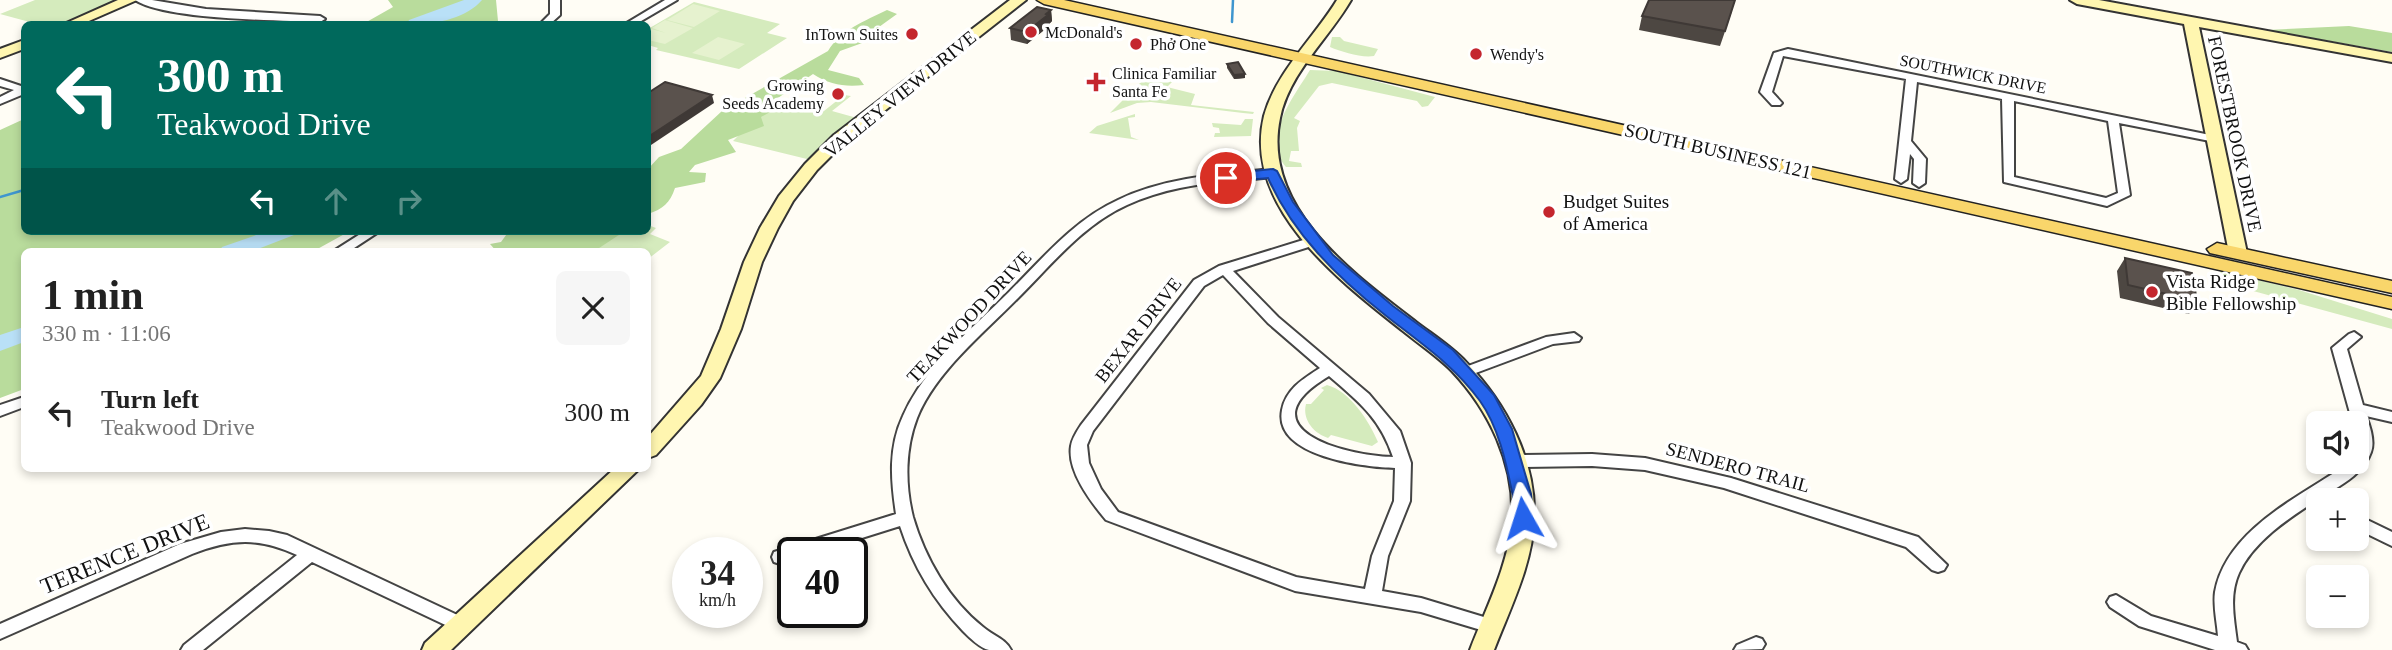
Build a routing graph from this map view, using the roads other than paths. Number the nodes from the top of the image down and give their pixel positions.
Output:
1 (130, 0) edge
2 (140, 0) edge
3 (555, 0) edge
4 (672, 0) edge
5 (1019, 0) edge
6 (1044, 0) edge
7 (1098, 0) edge
8 (1344, 0) edge
9 (2077, 0) edge
10 (320, 19) dead end
11 (78, 21) edge
12 (548, 21) edge
13 (635, 21) edge
14 (2191, 23) junction
15 (21, 45) edge
16 (1308, 53) junction
17 (0, 54) edge
18 (2392, 58) edge
19 (1912, 77) junction
20 (0, 82) edge
21 (21, 89) edge
22 (21, 91) edge
23 (2008, 97) junction
24 (0, 101) edge
25 (1776, 103) dead end
26 (2113, 118) junction
27 (2215, 139) junction
28 (1904, 140) junction
29 (1273, 173) junction
30 (1903, 184) junction
31 (1963, 192) junction
32 (368, 235) edge
33 (1313, 241) junction
34 (2237, 245) junction
35 (346, 248) edge
36 (2155, 250) junction
37 (1224, 270) junction
38 (2285, 279) junction
39 (2392, 287) edge
40 (2392, 303) edge
41 (2392, 311) edge
42 (2354, 337) dead end
43 (1574, 338) dead end
44 (1330, 369) junction
45 (1465, 372) junction
46 (21, 403) edge
47 (2356, 408) junction
48 (0, 411) edge
49 (2357, 411) edge
50 (2392, 416) edge
51 (651, 447) edge
52 (1515, 461) junction
53 (1403, 463) junction
54 (625, 472) edge
55 (2346, 474) edge
56 (2330, 488) edge
57 (2306, 505) edge
58 (905, 518) junction
59 (2369, 528) edge
60 (844, 537) edge
61 (2392, 540) edge
62 (310, 554) junction
63 (1938, 565) dead end
64 (1372, 597) junction
65 (2116, 602) dead end
66 (462, 625) junction
67 (1491, 626) junction
68 (0, 632) edge
69 (2233, 648) edge
70 (190, 650) edge
71 (434, 650) edge
72 (1002, 650) edge
73 (1482, 650) edge

1 - 11 street
2 - 10 street
3 - 12 street
4 - 13 street
5 - 51 street, VALLEY VIEW DRIVE
6 - 16 main road, SOUTH BUSINESS 121
7 - 16 main road, SOUTH BUSINESS 121
8 - 16 street
9 - 14 street
14 - 18 street
14 - 27 street, FORESTBROOK DRIVE
15 - 17 street
16 - 29 street
16 - 30 main road, SOUTH BUSINESS 121
19 - 23 street, SOUTHWICK DRIVE
19 - 25 street, SOUTHWICK DRIVE
19 - 28 street
20 - 21 street
22 - 24 street
23 - 26 street, SOUTHWICK DRIVE
23 - 26 street
26 - 27 street, SOUTHWICK DRIVE
27 - 34 street, FORESTBROOK DRIVE
28 - 30 street
28 - 30 street
29 - 33 street
29 - 58 street, TEAKWOOD DRIVE
30 - 31 main road, SOUTH BUSINESS 121
30 - 31 main road
30 - 36 main road, SOUTH BUSINESS 121
31 - 34 main road, SOUTH BUSINESS 121
32 - 35 street
33 - 37 street, BEXAR DRIVE
33 - 45 street
34 - 36 main road
34 - 39 main road, SOUTH BUSINESS 121
36 - 38 main road, SOUTH BUSINESS 121
37 - 44 street
37 - 64 street, BEXAR DRIVE
38 - 40 main road, SOUTH BUSINESS 121
38 - 41 main road
42 - 47 street
43 - 45 street
44 - 53 street
44 - 53 street
45 - 52 street
46 - 48 street
47 - 49 street
47 - 50 street
52 - 63 street, SENDERO TRAIL
52 - 67 street
53 - 64 street
54 - 66 street
55 - 56 street
57 - 69 street
58 - 60 street
58 - 72 street, TEAKWOOD DRIVE
59 - 61 street
62 - 66 street, TERENCE DRIVE
62 - 68 street, TERENCE DRIVE
62 - 70 street
64 - 67 street
65 - 69 street
66 - 71 street
67 - 73 street

